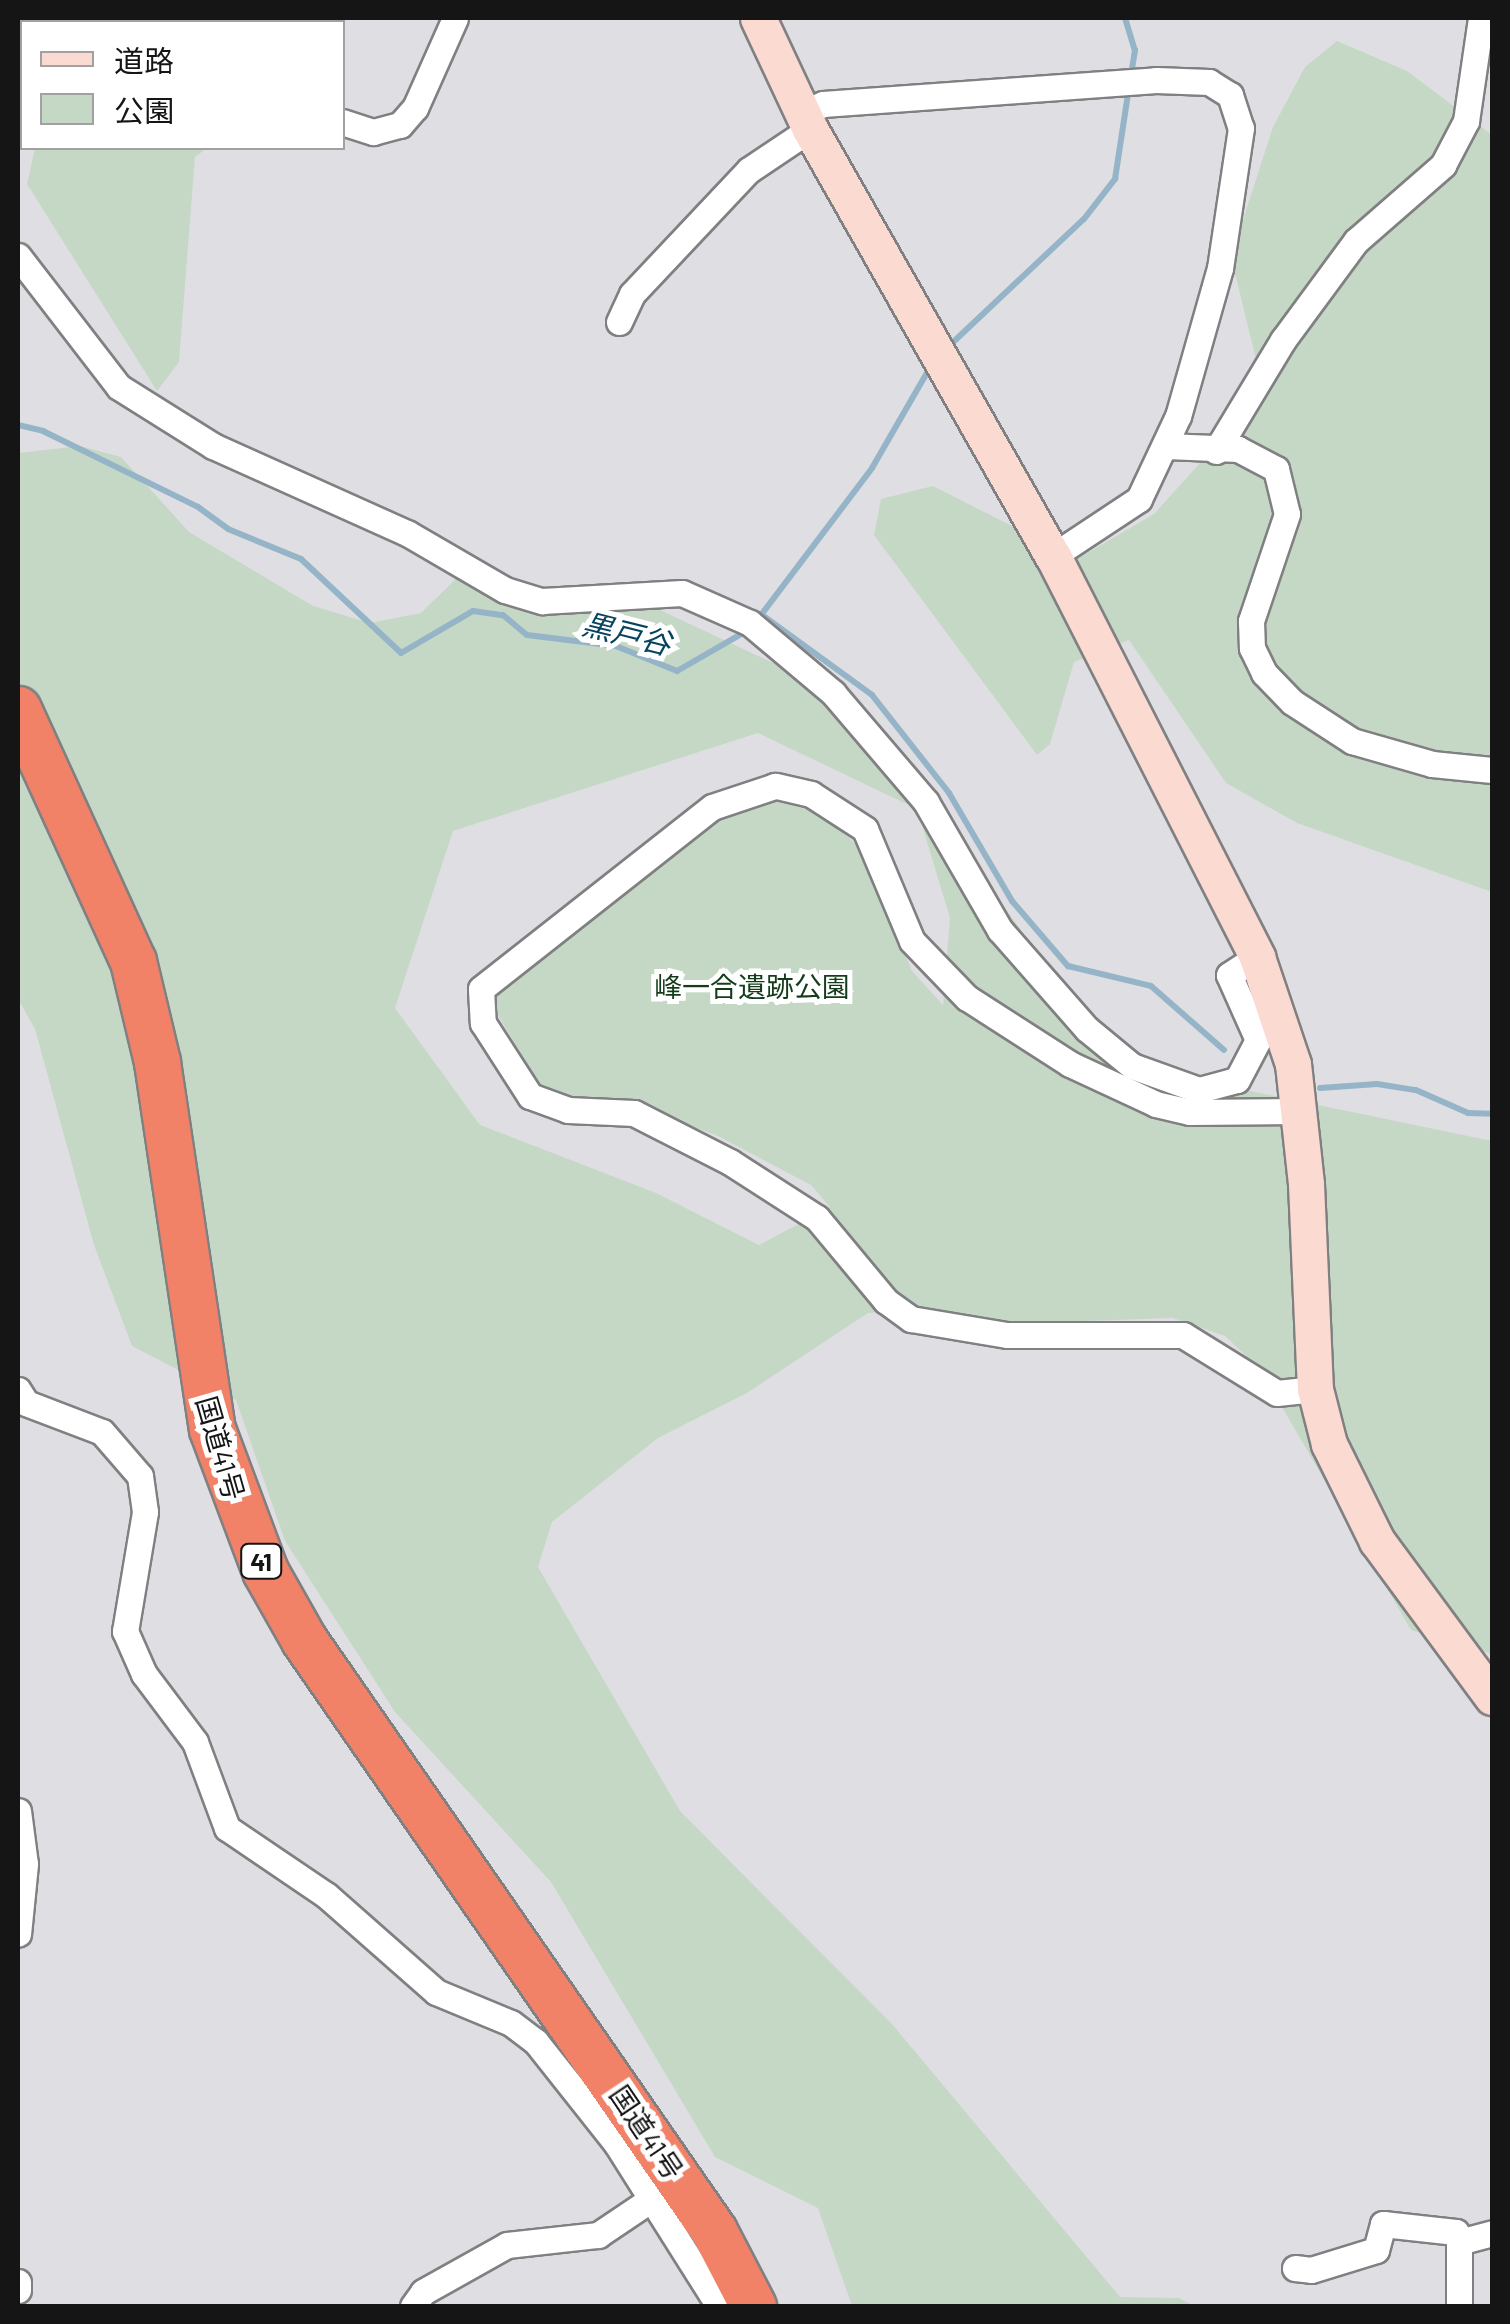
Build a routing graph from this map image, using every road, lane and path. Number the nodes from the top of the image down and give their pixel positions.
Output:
1 (455, 18) edge
2 (758, 18) edge
3 (1482, 18) edge
4 (806, 121) junction
5 (345, 123) edge
6 (18, 256) edge
7 (619, 322) dead end
8 (1166, 446) junction
9 (1216, 452) junction
10 (1053, 556) junction
11 (18, 709) edge
12 (1492, 770) edge
13 (1257, 957) junction
14 (1300, 1112) junction
15 (1314, 1389) junction
16 (18, 1390) edge
17 (1492, 1697) edge
18 (18, 1811) edge
19 (18, 1934) edge
20 (653, 2198) junction
21 (1492, 2233) edge
22 (1459, 2242) junction
23 (1295, 2268) dead end
24 (18, 2282) edge
25 (18, 2290) edge
26 (413, 2306) edge
27 (719, 2306) edge
28 (752, 2306) edge
29 (1459, 2306) edge

1 - 5 street
2 - 4 street
3 - 9 street
4 - 7 street
4 - 8 street
4 - 10 street
6 - 13 street
8 - 9 street
8 - 10 street
9 - 12 street
10 - 13 street
11 - 28 highway, 国道41号 / 41
13 - 14 street
14 - 15 street
14 - 15 street
15 - 17 street
16 - 20 street
18 - 19 street
20 - 26 street
20 - 27 street
21 - 22 street
22 - 23 street
22 - 29 street
24 - 25 street

